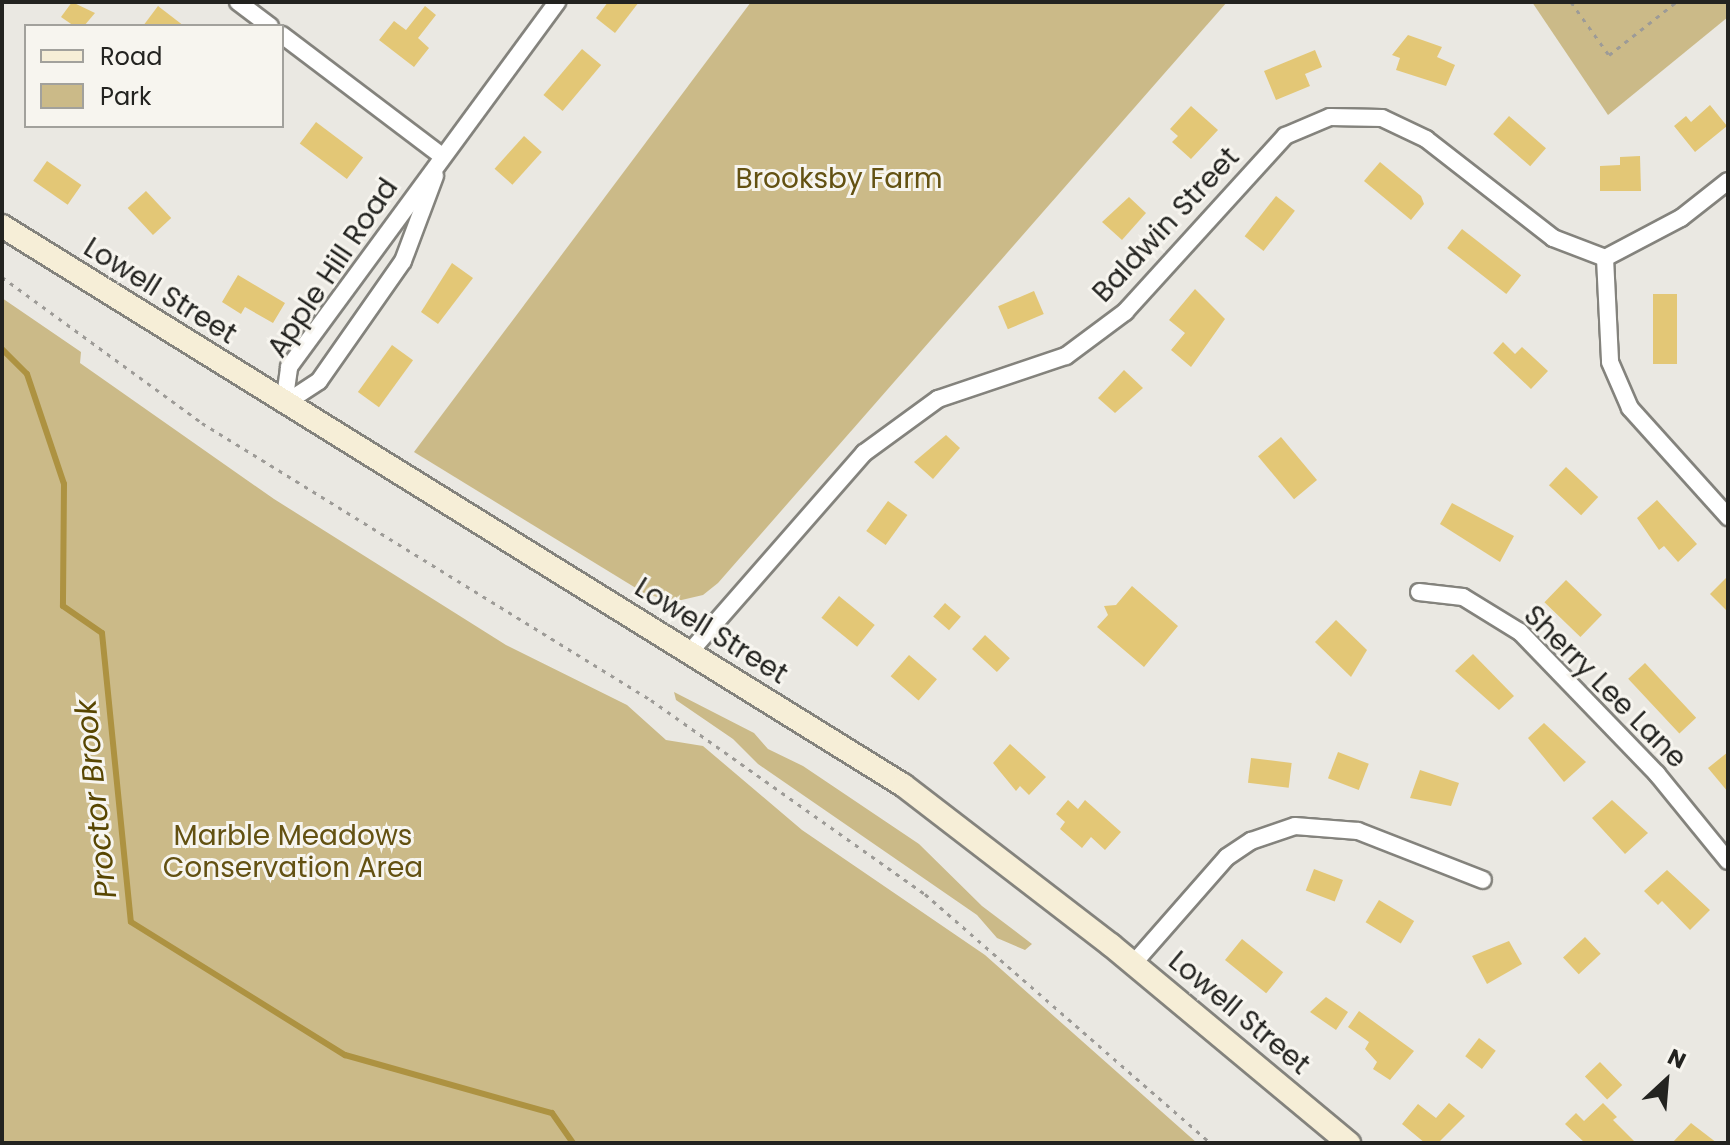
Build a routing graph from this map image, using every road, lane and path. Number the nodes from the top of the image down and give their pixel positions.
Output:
1 (238, 2) edge
2 (557, 2) edge
3 (1571, 2) edge
4 (1676, 2) edge
5 (267, 24) edge
6 (284, 37) edge
7 (442, 156) junction
8 (1728, 181) edge
9 (2, 226) edge
10 (1605, 258) junction
11 (2, 277) edge
12 (284, 404) junction
13 (1725, 507) edge
14 (1419, 592) dead end
15 (689, 653) junction
16 (1728, 861) edge
17 (1483, 880) dead end
18 (1133, 964) junction
19 (1210, 1143) edge
20 (1349, 1143) edge

1 - 5 street
2 - 7 street, Apple Hill Road
3 - 4 path
6 - 7 street
7 - 12 street, Apple Hill Road
7 - 12 street, Apple Hill Road
8 - 10 street
9 - 12 main road, Lowell Street
10 - 13 street
10 - 15 street, Baldwin Street
11 - 19 path
12 - 15 main road, Lowell Street
14 - 16 street, Sherry Lee Lane
15 - 18 main road, Lowell Street
17 - 18 street
18 - 20 main road, Lowell Street

